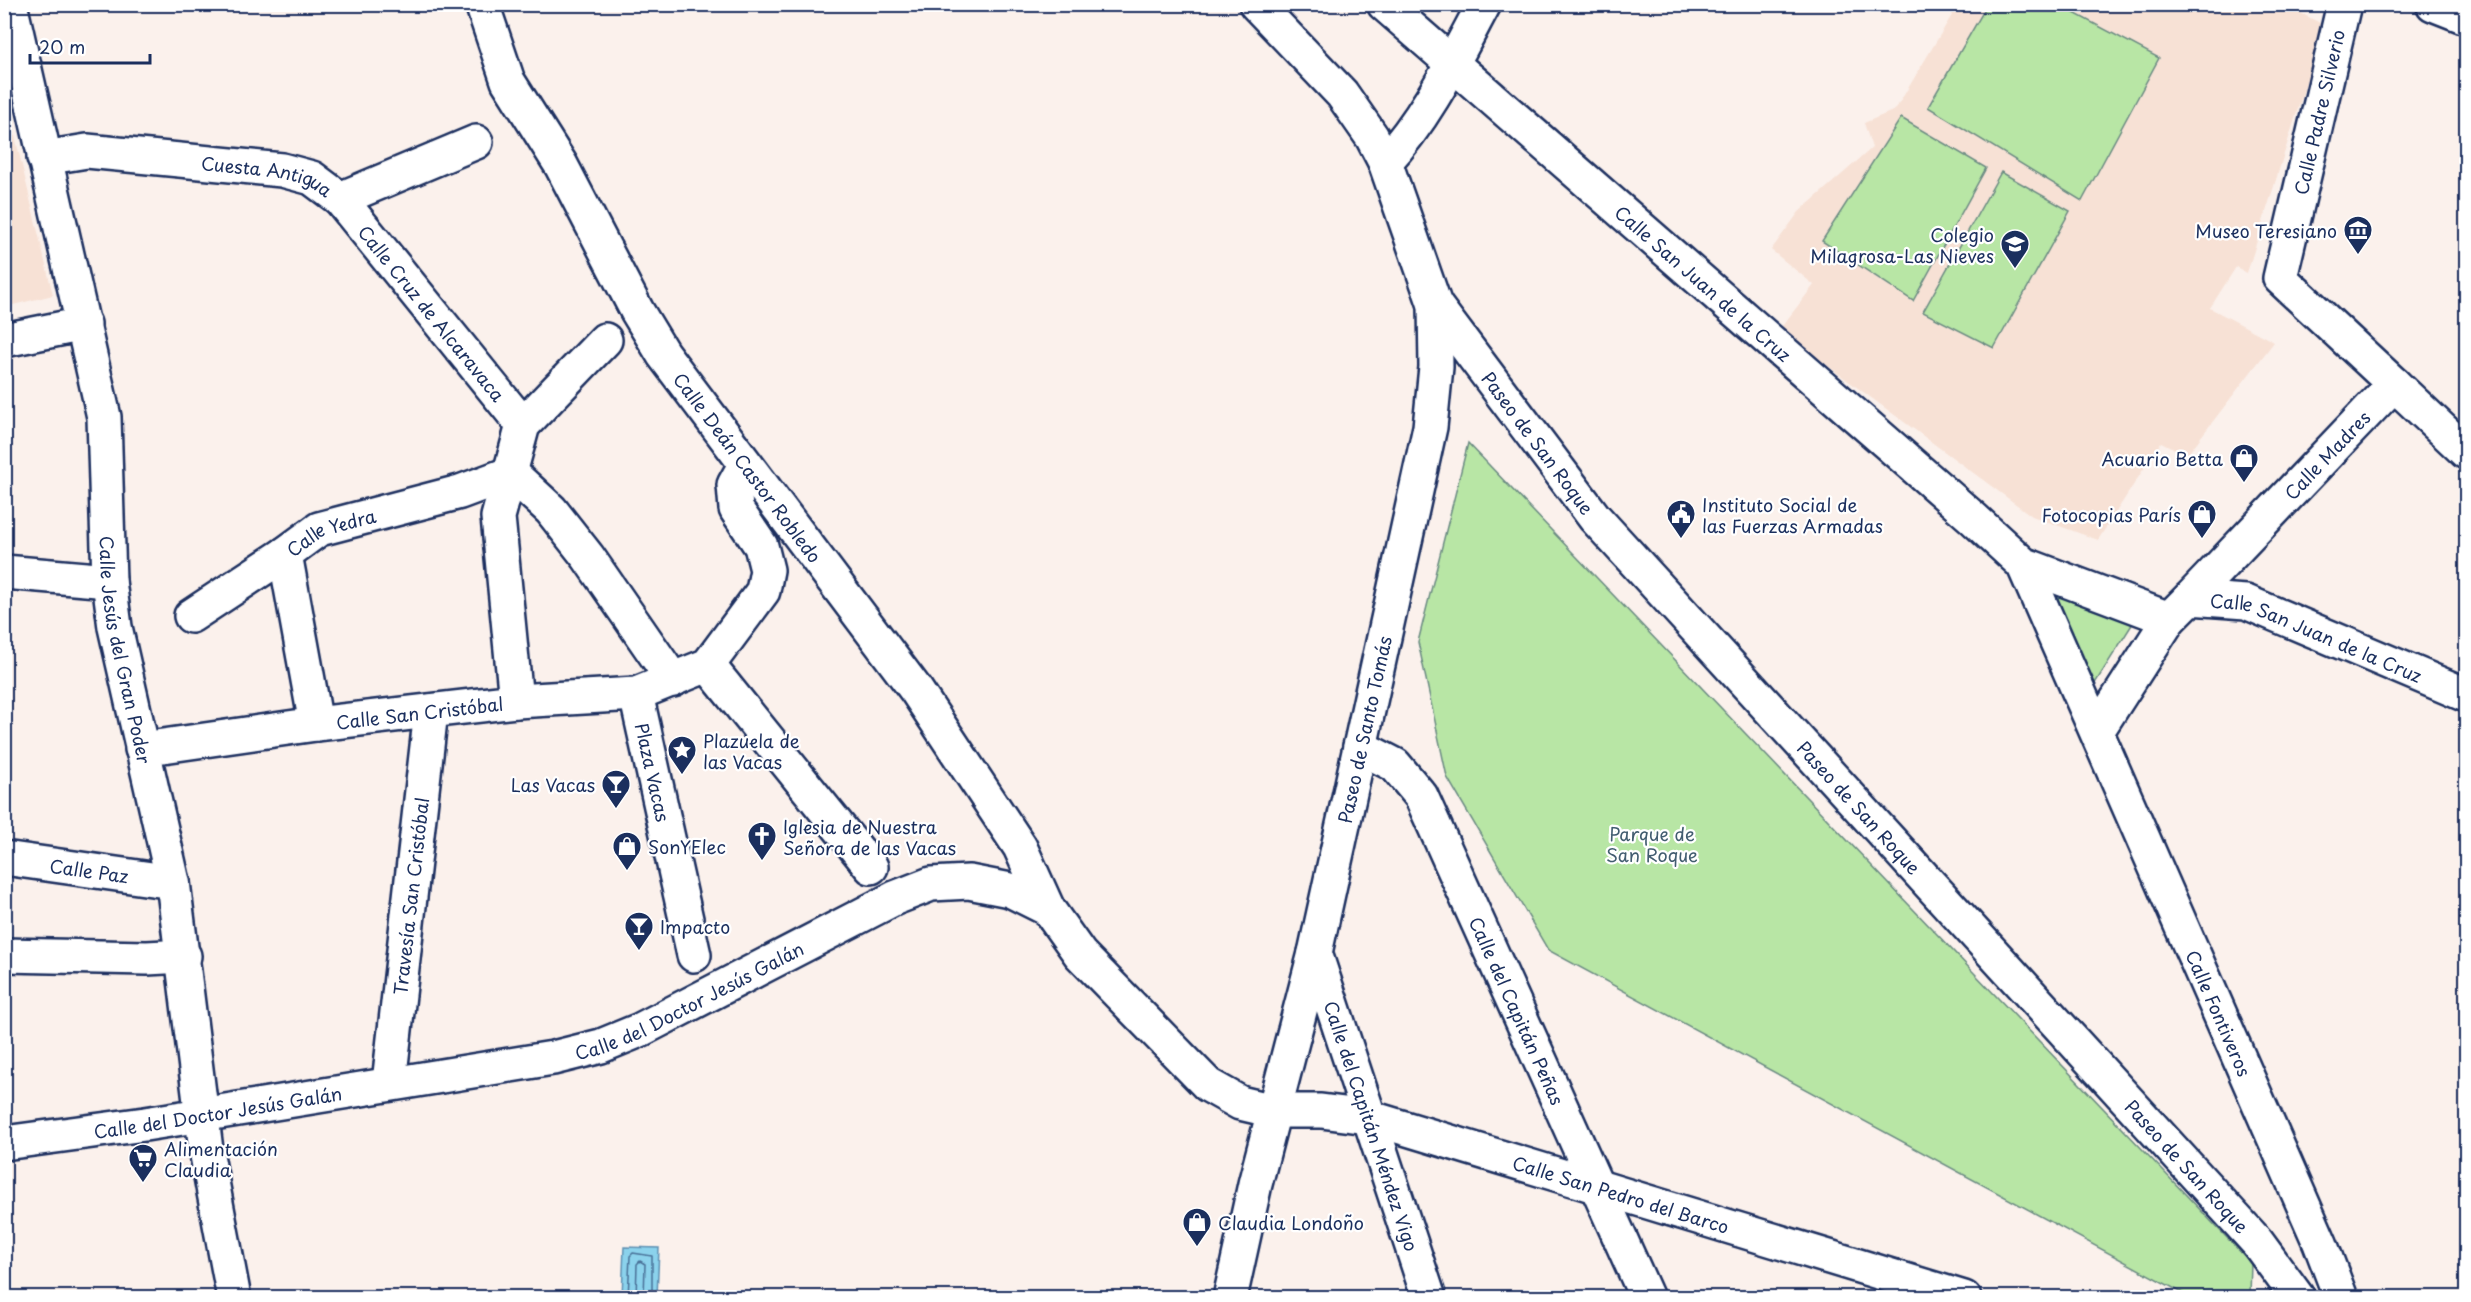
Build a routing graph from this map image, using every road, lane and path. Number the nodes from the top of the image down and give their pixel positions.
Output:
1 (10, 4) edge
2 (482, 4) edge
3 (1256, 4) edge
4 (1384, 4) edge
5 (1484, 4) edge
6 (2344, 4) edge
7 (2433, 4) edge
8 (2466, 16) edge
9 (1452, 64) junction
10 (476, 142) dead end
11 (44, 158) junction
12 (1386, 162) junction
13 (340, 199) junction
14 (1435, 305) junction
15 (84, 324) junction
16 (4, 340) edge
17 (605, 340) dead end
18 (2394, 384) junction
19 (523, 425) junction
20 (2466, 452) edge
21 (745, 465) junction
22 (511, 473) junction
23 (285, 554) junction
24 (2023, 564) junction
25 (4, 572) edge
26 (109, 581) junction
27 (2180, 609) junction
28 (191, 616) dead end
29 (708, 665) junction
30 (673, 680) junction
31 (636, 694) junction
32 (2466, 695) edge
33 (516, 701) junction
34 (431, 711) junction
35 (316, 723) junction
36 (2097, 731) junction
37 (1360, 747) junction
38 (142, 749) junction
39 (4, 858) edge
40 (872, 867) dead end
41 (173, 882) junction
42 (1048, 909) junction
43 (1315, 953) junction
44 (4, 955) edge
45 (694, 955) dead end
46 (184, 956) junction
47 (389, 1083) junction
48 (1274, 1111) junction
49 (201, 1114) junction
50 (1368, 1117) junction
51 (4, 1143) edge
52 (1597, 1185) junction
53 (234, 1298) edge
54 (1230, 1298) edge
55 (1429, 1298) edge
56 (1647, 1298) edge
57 (1964, 1298) edge
58 (2298, 1298) edge
59 (2341, 1298) edge

1 - 11 street, Calle Jesús del Gran Poder
2 - 21 street, Calle Deán Castor Robledo
3 - 12 street, Paseo de Santo Tomás
4 - 9 street, Calle San Juan de la Cruz
5 - 9 street
6 - 18 street, Calle Padre Silverio
7 - 8 street
9 - 12 street
9 - 24 street, Calle San Juan de la Cruz
10 - 13 street, Cuesta Antigua
11 - 13 street, Cuesta Antigua
11 - 15 street, Calle Jesús del Gran Poder
12 - 14 street, Paseo de Santo Tomás
13 - 19 street, Calle Cruz de Alcaravaca
14 - 37 street, Paseo de Santo Tomás
14 - 58 street, Paseo de San Roque
15 - 16 street
15 - 26 street, Calle Jesús del Gran Poder
17 - 19 street
18 - 20 street
18 - 27 street, Calle Madres
19 - 22 street
21 - 29 street
21 - 42 street, Calle Deán Castor Robledo
22 - 23 street, Calle Yedra
22 - 30 street
22 - 33 street, Calle San Cristóbal
23 - 28 street
23 - 35 street, Calle Yedra
24 - 27 street, Calle San Juan de la Cruz
24 - 36 street, Calle San Juan de la Cruz
25 - 26 street
26 - 38 street, Calle Jesús del Gran Poder
27 - 32 street, Calle San Juan de la Cruz
27 - 36 street
29 - 30 street
29 - 40 street
30 - 31 street
31 - 33 street
31 - 45 street, Plaza Vacas
33 - 34 street, Calle San Cristóbal
34 - 35 street, Calle San Cristóbal
34 - 47 street, Travesía San Cristóbal
35 - 38 street, Calle San Cristóbal
36 - 59 street, Calle Fontiveros
37 - 43 street, Paseo de Santo Tomás
37 - 52 street, Calle del Capitán Peñas
38 - 41 street, Calle Jesús del Gran Poder
39 - 41 street, Calle Paz
41 - 46 street, Calle Jesús del Gran Poder
42 - 47 street, Calle del Doctor Jesús Galán
42 - 48 street, Calle del Doctor Jesús Galán
43 - 48 street, Paseo de Santo Tomás
43 - 50 street, Calle del Capitán Méndez Vigo
44 - 46 street
46 - 49 street, Calle Jesús del Gran Poder
47 - 49 street, Calle del Doctor Jesús Galán
48 - 50 street, Calle San Pedro del Barco
48 - 54 street, Paseo de Santo Tomás
49 - 51 street, Calle del Doctor Jesús Galán
49 - 53 street, Calle Jesús del Gran Poder
50 - 52 street, Calle San Pedro del Barco
50 - 55 street, Calle del Capitán Méndez Vigo
52 - 56 street, Calle del Capitán Peñas
52 - 57 street, Calle San Pedro del Barco

